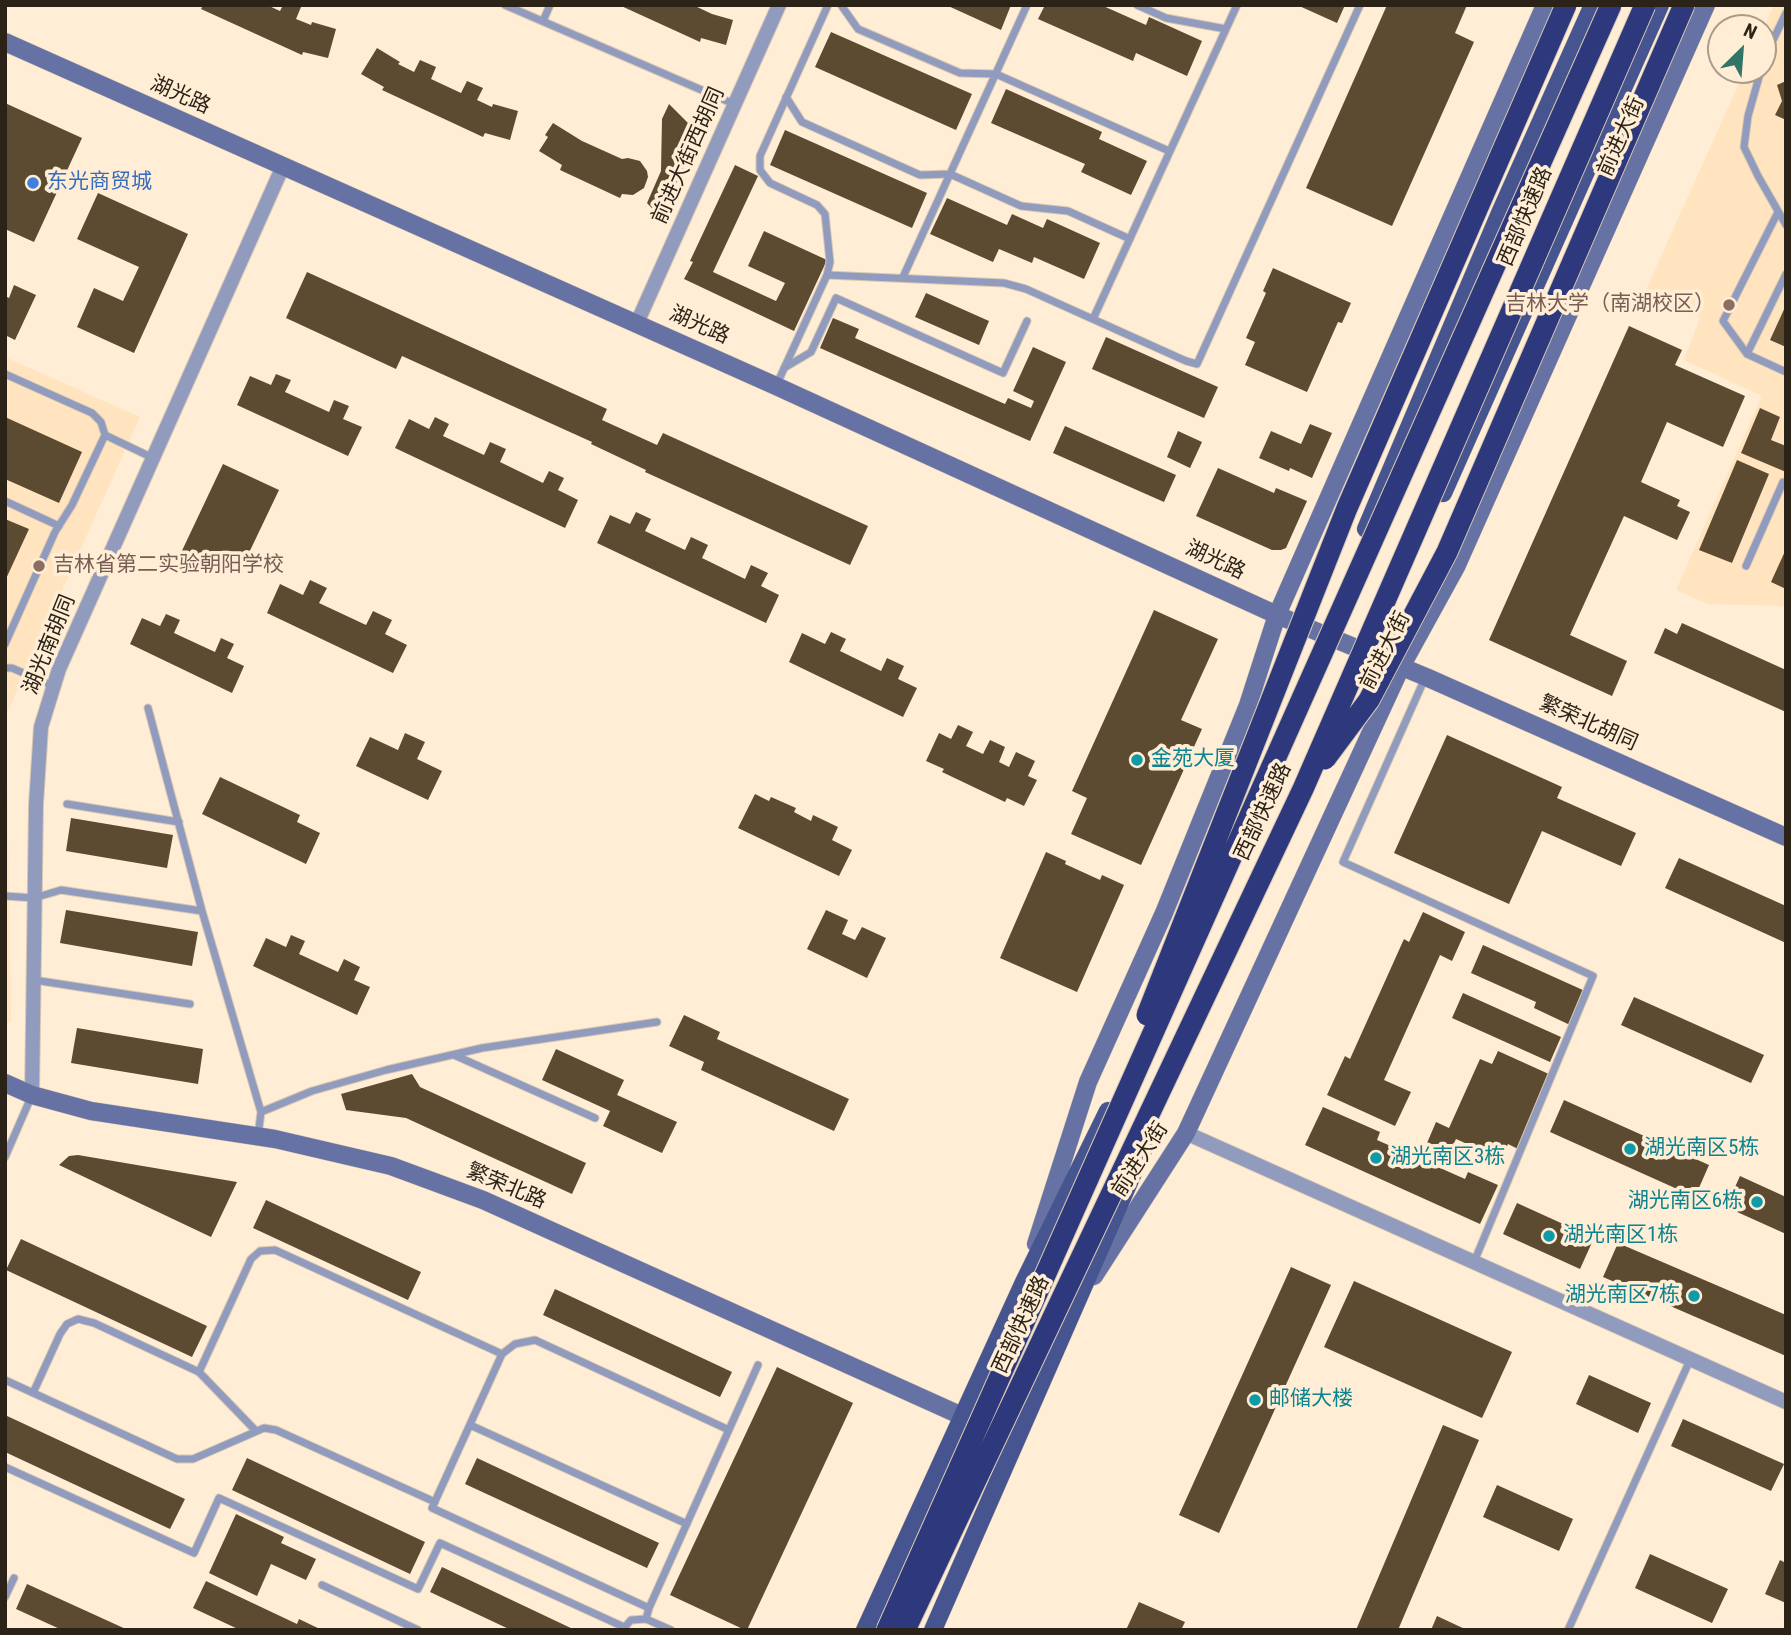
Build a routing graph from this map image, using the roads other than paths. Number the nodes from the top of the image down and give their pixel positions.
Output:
1 (505, 5) edge
2 (550, 5) edge
3 (779, 5) edge
4 (828, 5) edge
5 (841, 5) edge
6 (1027, 5) edge
7 (1137, 5) edge
8 (1237, 5) edge
9 (1360, 5) edge
10 (1545, 5) edge
11 (1566, 5) edge
12 (1593, 5) edge
13 (1611, 5) edge
14 (1645, 5) edge
15 (1660, 5) edge
16 (1684, 5) edge
17 (1706, 5) edge
18 (1786, 13) edge
19 (542, 21) junction
20 (1226, 29) junction
21 (1777, 32) edge
22 (5, 42) edge
23 (996, 74) junction
24 (1756, 84) edge
25 (786, 97) junction
26 (735, 105) junction
27 (1169, 151) junction
28 (283, 166) junction
29 (950, 174) junction
30 (1778, 212) junction
31 (1786, 225) edge
32 (1130, 239) junction
33 (1786, 274) edge
34 (827, 275) junction
35 (903, 277) junction
36 (1093, 319) junction
37 (1027, 321) dead end
38 (637, 323) junction
39 (1747, 354) junction
40 (783, 369) junction
41 (1786, 372) edge
42 (5, 374) edge
43 (776, 386) junction
44 (105, 435) junction
45 (153, 458) junction
46 (1786, 483) edge
47 (5, 501) edge
48 (59, 526) junction
49 (1746, 566) dead end
50 (1277, 615) junction
51 (1321, 633) junction
52 (5, 644) edge
53 (1372, 654) junction
54 (1401, 667) junction
55 (5, 668) edge
56 (1426, 677) junction
57 (54, 687) junction
58 (148, 708) dead end
59 (1303, 789) junction
60 (67, 804) dead end
61 (178, 822) junction
62 (1786, 837) edge
63 (5, 896) edge
64 (34, 898) junction
65 (202, 911) junction
66 (33, 980) junction
67 (190, 1004) dead end
68 (657, 1022) dead end
69 (453, 1054) junction
70 (5, 1083) edge
71 (32, 1095) junction
72 (261, 1112) junction
73 (595, 1118) dead end
74 (1186, 1133) junction
75 (258, 1136) junction
76 (5, 1157) edge
77 (1095, 1163) junction
78 (1474, 1262) junction
79 (1024, 1282) junction
80 (1077, 1303) junction
81 (502, 1354) junction
82 (1690, 1360) junction
83 (758, 1365) dead end
84 (199, 1371) junction
85 (5, 1380) edge
86 (33, 1393) junction
87 (1786, 1402) edge
88 (962, 1416) junction
89 (470, 1425) junction
90 (729, 1430) junction
91 (256, 1431) junction
92 (5, 1467) edge
93 (435, 1502) junction
94 (687, 1524) junction
95 (13, 1578) dead end
96 (322, 1585) dead end
97 (5, 1597) edge
98 (649, 1608) junction
99 (646, 1619) junction
100 (623, 1628) edge
101 (418, 1630) edge
102 (671, 1630) edge
103 (865, 1630) edge
104 (887, 1630) edge
105 (905, 1630) edge
106 (934, 1630) edge
107 (1568, 1630) edge

1 - 19 lane
2 - 19 lane
3 - 26 street, 前进大街西胡同
4 - 25 lane
5 - 23 lane
6 - 23 lane
7 - 20 lane
8 - 20 lane
9 - 36 lane
10 - 50 street
11 - 77 highway, bridge
12 - 51 main road
13 - 77 highway, 西部快速路, bridge
14 - 59 highway, 西部快速路, bridge
15 - 53 main road, 前进大街
16 - 59 highway, bridge
17 - 54 street, 前进大街
18 - 21 lane
19 - 26 lane
20 - 27 lane
22 - 28 street, 湖光路
23 - 27 lane
23 - 29 lane
24 - 30 lane
25 - 29 lane
25 - 34 lane
26 - 38 street, 前进大街西胡同
27 - 32 lane
28 - 38 street, 湖光路
28 - 45 street, 湖光南胡同
29 - 32 lane
29 - 35 lane
30 - 31 lane
30 - 39 lane
32 - 36 lane
33 - 39 lane
34 - 35 lane
34 - 40 lane
35 - 36 lane
37 - 40 lane
38 - 43 street, 湖光路
39 - 41 lane
40 - 43 lane
42 - 44 lane
43 - 50 street, 湖光路
44 - 45 lane
44 - 48 lane
45 - 57 street, 湖光南胡同
46 - 49 lane
47 - 48 lane
48 - 52 lane
50 - 51 street, 湖光路
50 - 79 street
51 - 53 street, 湖光路
51 - 79 main road
53 - 54 street, 繁荣北胡同
53 - 80 main road, 前进大街
54 - 56 street, 繁荣北胡同
54 - 74 street, 前进大街
55 - 57 lane
56 - 62 street, 繁荣北胡同
56 - 78 lane
57 - 64 street, 湖光南胡同
58 - 61 lane
59 - 105 highway, 西部快速路, bridge
60 - 61 lane
61 - 65 lane
63 - 64 lane
64 - 65 lane
64 - 66 street, 湖光南胡同
65 - 72 lane
66 - 67 lane
66 - 71 street, 湖光南胡同
68 - 69 lane
69 - 72 lane
69 - 73 lane
70 - 71 street, 繁荣北路
71 - 75 street, 繁荣北路
71 - 76 lane
72 - 75 lane
74 - 78 street
74 - 80 street, 前进大街
75 - 88 street, 繁荣北路
77 - 104 highway, 西部快速路, bridge
78 - 82 street
79 - 88 main road
80 - 106 main road, 前进大街
81 - 84 lane
81 - 89 lane
81 - 90 lane
82 - 87 street
82 - 107 lane
83 - 90 lane
84 - 86 lane
84 - 91 lane
85 - 86 lane
86 - 91 lane
88 - 103 main road
89 - 93 lane
89 - 94 lane
90 - 94 lane
91 - 93 lane
92 - 100 lane
93 - 98 lane
94 - 98 lane
95 - 97 lane
96 - 101 lane
98 - 99 lane
99 - 100 lane
99 - 102 lane

